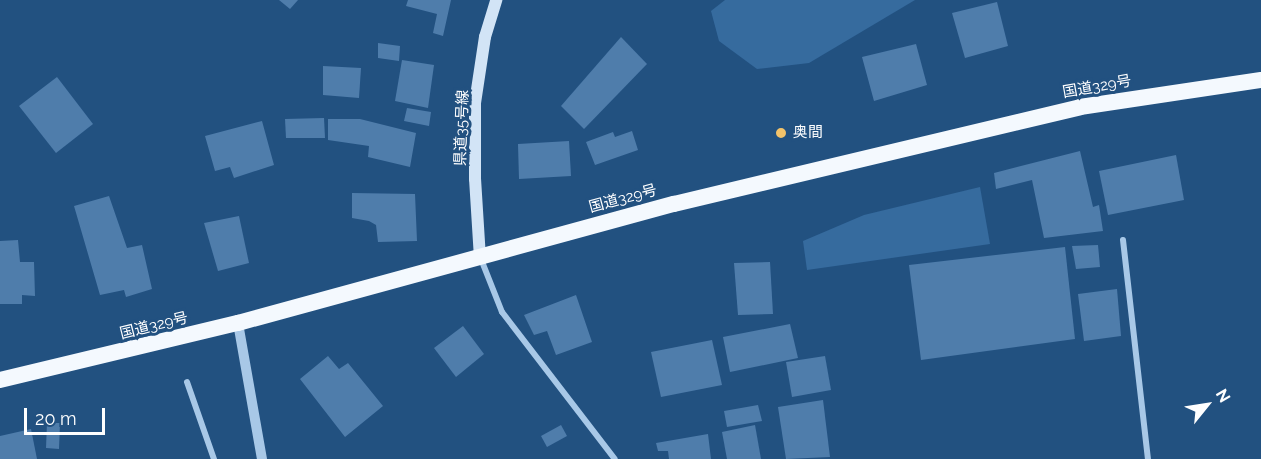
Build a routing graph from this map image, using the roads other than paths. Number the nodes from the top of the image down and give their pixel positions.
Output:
1 (496, 0) edge
2 (1261, 80) edge
3 (1123, 240) dead end
4 (480, 258) junction
5 (238, 324) junction
6 (0, 380) edge
7 (187, 382) dead end
8 (214, 459) edge
9 (262, 459) edge
10 (615, 459) edge
11 (1148, 459) edge

1 - 4 main road, 県道35号線
2 - 4 highway, 国道329号
3 - 11 street
4 - 5 highway, 国道329号
4 - 10 street
5 - 6 highway, 国道329号
5 - 9 street
7 - 8 street

